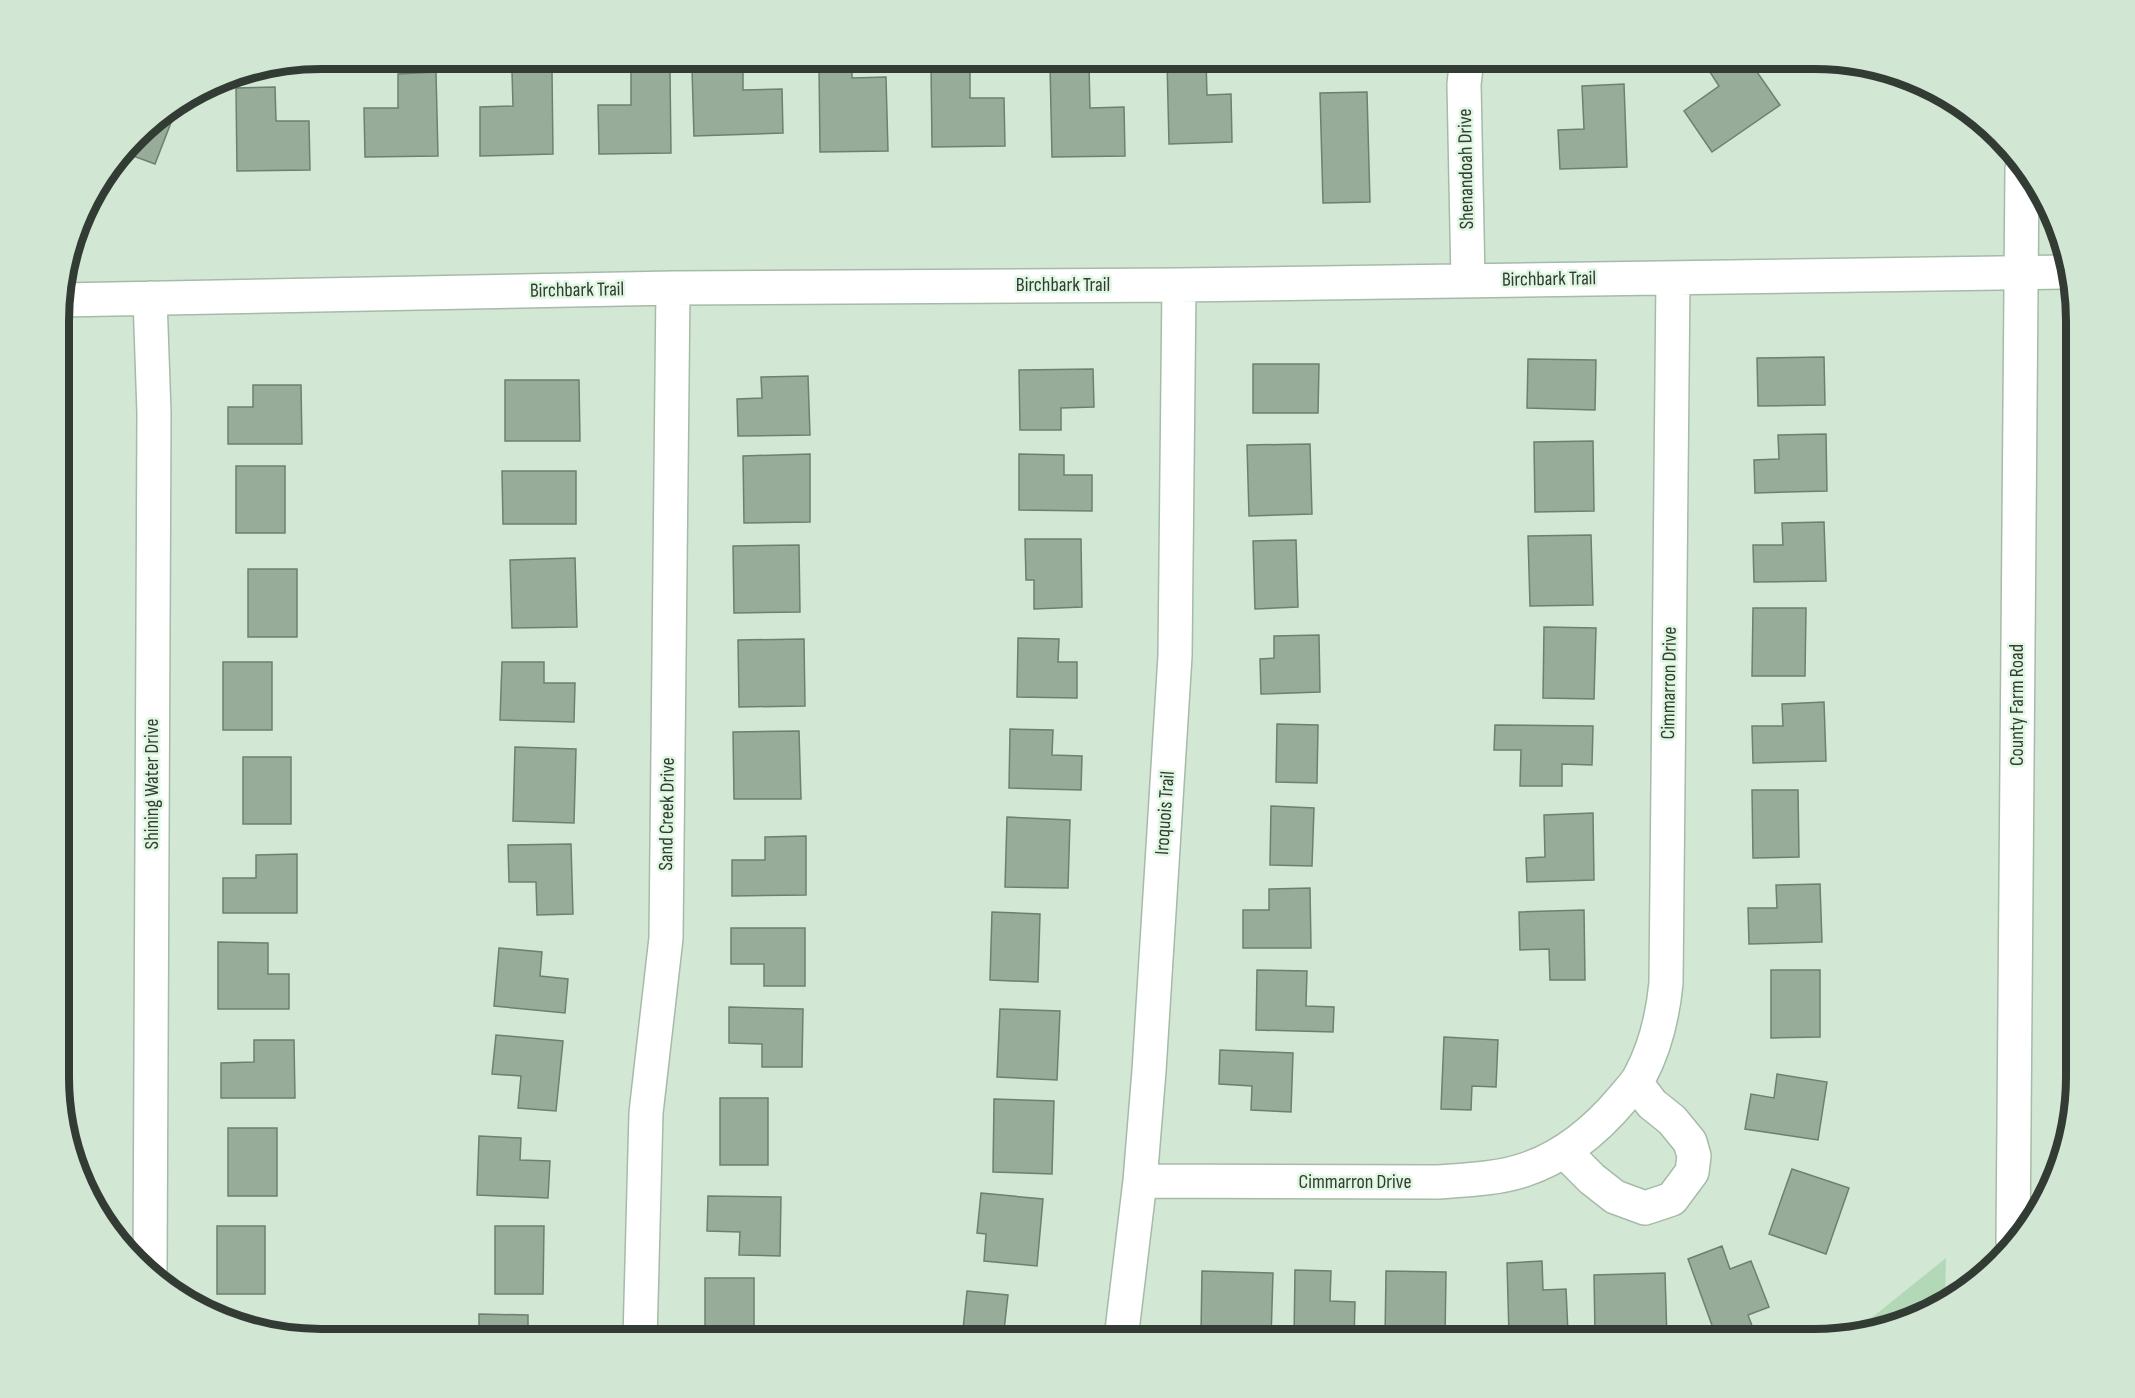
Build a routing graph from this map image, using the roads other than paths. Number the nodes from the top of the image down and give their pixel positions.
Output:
1 (1466, 69) edge
2 (2022, 178) edge
3 (2061, 272) edge
4 (2021, 273) junction
5 (1673, 278) junction
6 (1468, 280) junction
7 (1179, 285) junction
8 (673, 288) junction
9 (150, 298) junction
10 (70, 300) edge
11 (1636, 1083) junction
12 (1564, 1151) junction
13 (1140, 1181) junction
14 (2013, 1231) edge
15 (150, 1261) edge
16 (640, 1329) edge
17 (1122, 1329) edge

1 - 6 street, Shenandoah Drive
2 - 4 street, County Farm Road
3 - 4 street, Birchbark Trail
4 - 5 street, Birchbark Trail
4 - 14 street, County Farm Road
5 - 6 street, Birchbark Trail
5 - 11 street, Cimmarron Drive
6 - 7 street, Birchbark Trail
7 - 8 street, Birchbark Trail
7 - 13 street, Iroquois Trail
8 - 9 street, Birchbark Trail
8 - 16 street, Sand Creek Drive
9 - 10 street, Birchbark Trail
9 - 15 street, Shining Water Drive
11 - 12 street, Cimmarron Drive
11 - 12 street
12 - 13 street, Cimmarron Drive
13 - 17 street, Iroquois Trail

